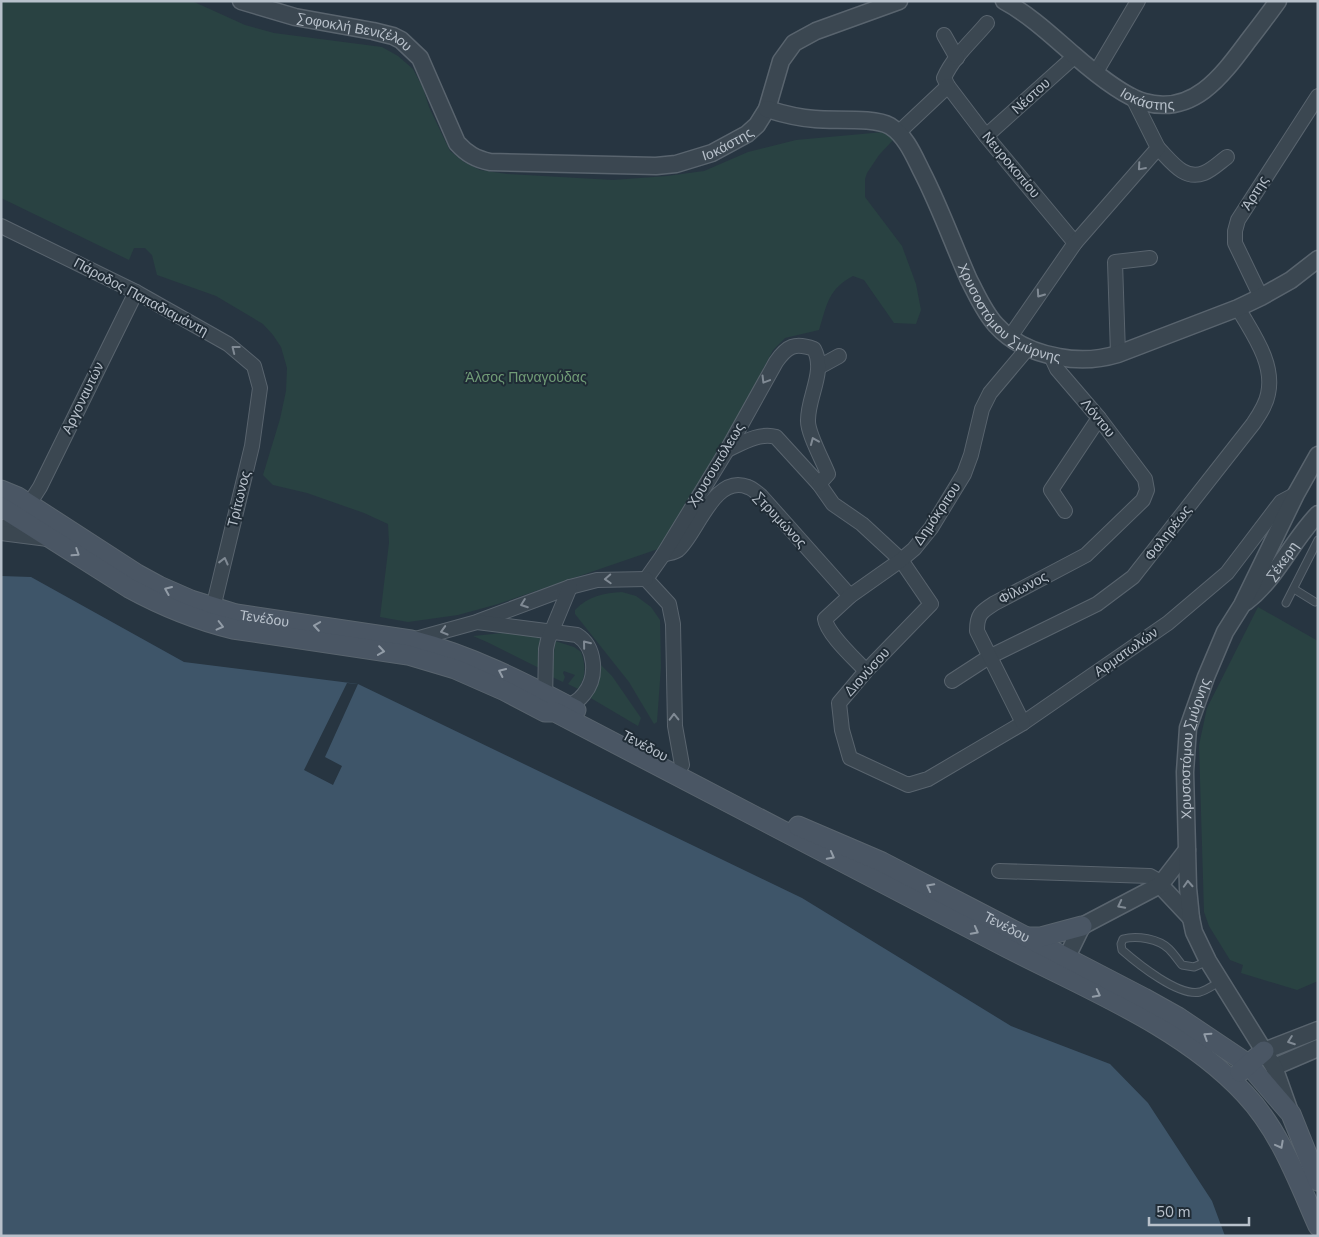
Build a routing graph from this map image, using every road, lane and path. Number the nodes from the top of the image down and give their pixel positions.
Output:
1 (241, 1) edge
2 (899, 1) edge
3 (1004, 1) edge
4 (1138, 1) edge
5 (1278, 1) edge
6 (987, 23) dead end
7 (944, 35) dead end
8 (1075, 56) junction
9 (957, 58) junction
10 (1096, 72) junction
11 (948, 86) junction
12 (1132, 96) junction
13 (1318, 96) edge
14 (767, 109) junction
15 (898, 133) junction
16 (986, 136) junction
17 (1158, 148) junction
18 (1227, 157) dead end
19 (490, 162) joint
20 (1, 226) edge
21 (1076, 243) junction
22 (1150, 258) dead end
23 (1318, 259) edge
24 (136, 292) junction
25 (1261, 297) junction
26 (1238, 308) junction
27 (1010, 337) junction
28 (1027, 349) junction
29 (1118, 354) junction
30 (839, 356) dead end
31 (1051, 356) junction
32 (819, 367) junction
33 (260, 388) joint
34 (1099, 418) junction
35 (726, 450) junction
36 (1318, 455) edge
37 (1145, 479) joint
38 (819, 484) junction
39 (1, 490) edge
40 (1296, 494) junction
41 (1, 507) edge
42 (25, 511) junction
43 (1066, 511) dead end
44 (1318, 514) edge
45 (1, 531) edge
46 (54, 540) junction
47 (1318, 540) edge
48 (663, 555) junction
49 (901, 560) junction
50 (646, 579) junction
51 (570, 587) junction
52 (1294, 589) junction
53 (850, 596) junction
54 (1315, 602) dead end
55 (1286, 603) dead end
56 (1242, 605) junction
57 (213, 608) junction
58 (477, 622) junction
59 (552, 632) junction
60 (411, 640) junction
61 (989, 657) junction
62 (866, 671) junction
63 (952, 681) dead end
64 (553, 706) junction
65 (1024, 723) junction
66 (682, 765) junction
67 (928, 779) joint
68 (1187, 850) junction
69 (998, 871) dead end
70 (1160, 885) junction
71 (1191, 918) junction
72 (1082, 926) junction
73 (1024, 936) junction
74 (1066, 958) junction
75 (1208, 961) junction
76 (1058, 974) junction
77 (1221, 981) junction
78 (1318, 1030) edge
79 (1318, 1048) edge
80 (1264, 1051) junction
81 (1248, 1064) junction
82 (1267, 1073) junction
83 (1244, 1093) junction
84 (1318, 1181) edge
85 (1318, 1226) edge

1 - 19 street, Σοφοκλή Βενιζέλου
2 - 14 street, Ιοκάστης
3 - 8 street, Ιοκάστης
4 - 10 street
5 - 12 street, Ιοκάστης
6 - 9 street
7 - 9 street
8 - 10 street, Ιοκάστης
8 - 16 street, Νέστου
9 - 11 street
10 - 12 street, Ιοκάστης
11 - 15 street
11 - 16 street, Νευροκοπίου
12 - 17 street
13 - 25 street, Άρτης
14 - 15 street, Χρυσοστόμου Σμύρνης
14 - 19 street, Ιοκάστης
15 - 27 street, Χρυσοστόμου Σμύρνης
16 - 21 street, Νευροκοπίου
17 - 18 street
17 -> 21 street
20 - 24 street, Πάροδος Παπαδιαμάντη
21 -> 27 street
22 - 29 street
23 - 25 street, Χρυσοστόμου Σμύρνης
33 -> 24 street, Πάροδος Παπαδιαμάντη
24 - 42 street, Αργοναυτών
25 - 26 street, Χρυσοστόμου Σμύρνης
26 - 29 street, Χρυσοστόμου Σμύρνης
26 - 61 street, Φαληρέως
27 - 28 street, Χρυσοστόμου Σμύρνης
28 - 31 street, Χρυσοστόμου Σμύρνης
28 - 49 street, Δημόκριτου
29 - 31 street, Χρυσοστόμου Σμύρνης
30 - 32 street
31 - 34 street, Λόντου
32 -> 35 street, Χρυσουπόλεως
38 -> 32 street
57 -> 33 street, Τρίτωνος
34 - 37 street, Λόντου
34 - 43 street
35 - 38 street
35 - 48 street, Χρυσουπόλεως
36 - 40 street, Χρυσοστόμου Σμύρνης
37 - 61 street, Φίλωνος
38 - 49 street
39 - 42 main road, Τενέδου
40 - 56 street, Χρυσοστόμου Σμύρνης
40 - 65 street, Αρματωλών
41 - 42 main road, Τενέδου
42 - 45 street
42 - 46 main road, Τενέδου
57 -> 42 main road, Τενέδου
44 - 56 street, Σέκερη
45 - 46 street
46 -> 64 main road, Τενέδου
47 - 52 lane
48 - 50 street, Χρυσουπόλεως
48 - 53 street, Στρυμώνος
49 - 53 street, Δημόκριτου
49 - 62 street, Διονύσου
50 -> 51 street
66 -> 50 street
51 -> 58 street
51 - 59 street
52 - 54 lane
52 - 55 lane
53 - 62 street, Δημόκριτου
56 - 68 street, Χρυσοστόμου Σμύρνης
60 -> 57 main road, Τενέδου
58 - 59 street
58 -> 60 street
59 - 64 street
64 -> 59 street
64 -> 60 main road, Τενέδου
61 - 63 street, Φαληρέως
61 - 65 street, Φίλωνος
62 - 67 street, Διονύσου
64 - 66 main road, Τενέδου
64 -> 76 main road, Τενέδου
65 - 67 street, Αρματωλών
73 -> 66 main road, Τενέδου
68 - 70 street
71 -> 68 street, Χρυσοστόμου Σμύρνης
69 - 70 street
70 - 71 street
70 -> 72 street
71 - 75 street, Χρυσοστόμου Σμύρνης
72 - 73 main road
72 - 74 street
73 - 74 main road, Τενέδου
74 - 76 street
81 -> 74 main road, Τενέδου
75 - 77 street, Χρυσοστόμου Σμύρνης
75 - 77 lane
76 -> 83 main road, Τενέδου
77 - 80 street, Χρυσοστόμου Σμύρνης
78 -> 80 street
79 - 82 street
80 - 81 main road
80 - 82 street, Χρυσοστόμου Σμύρνης
81 - 82 main road, Τενέδου
81 - 83 main road
82 - 83 main road
82 - 84 main road
83 -> 85 main road

